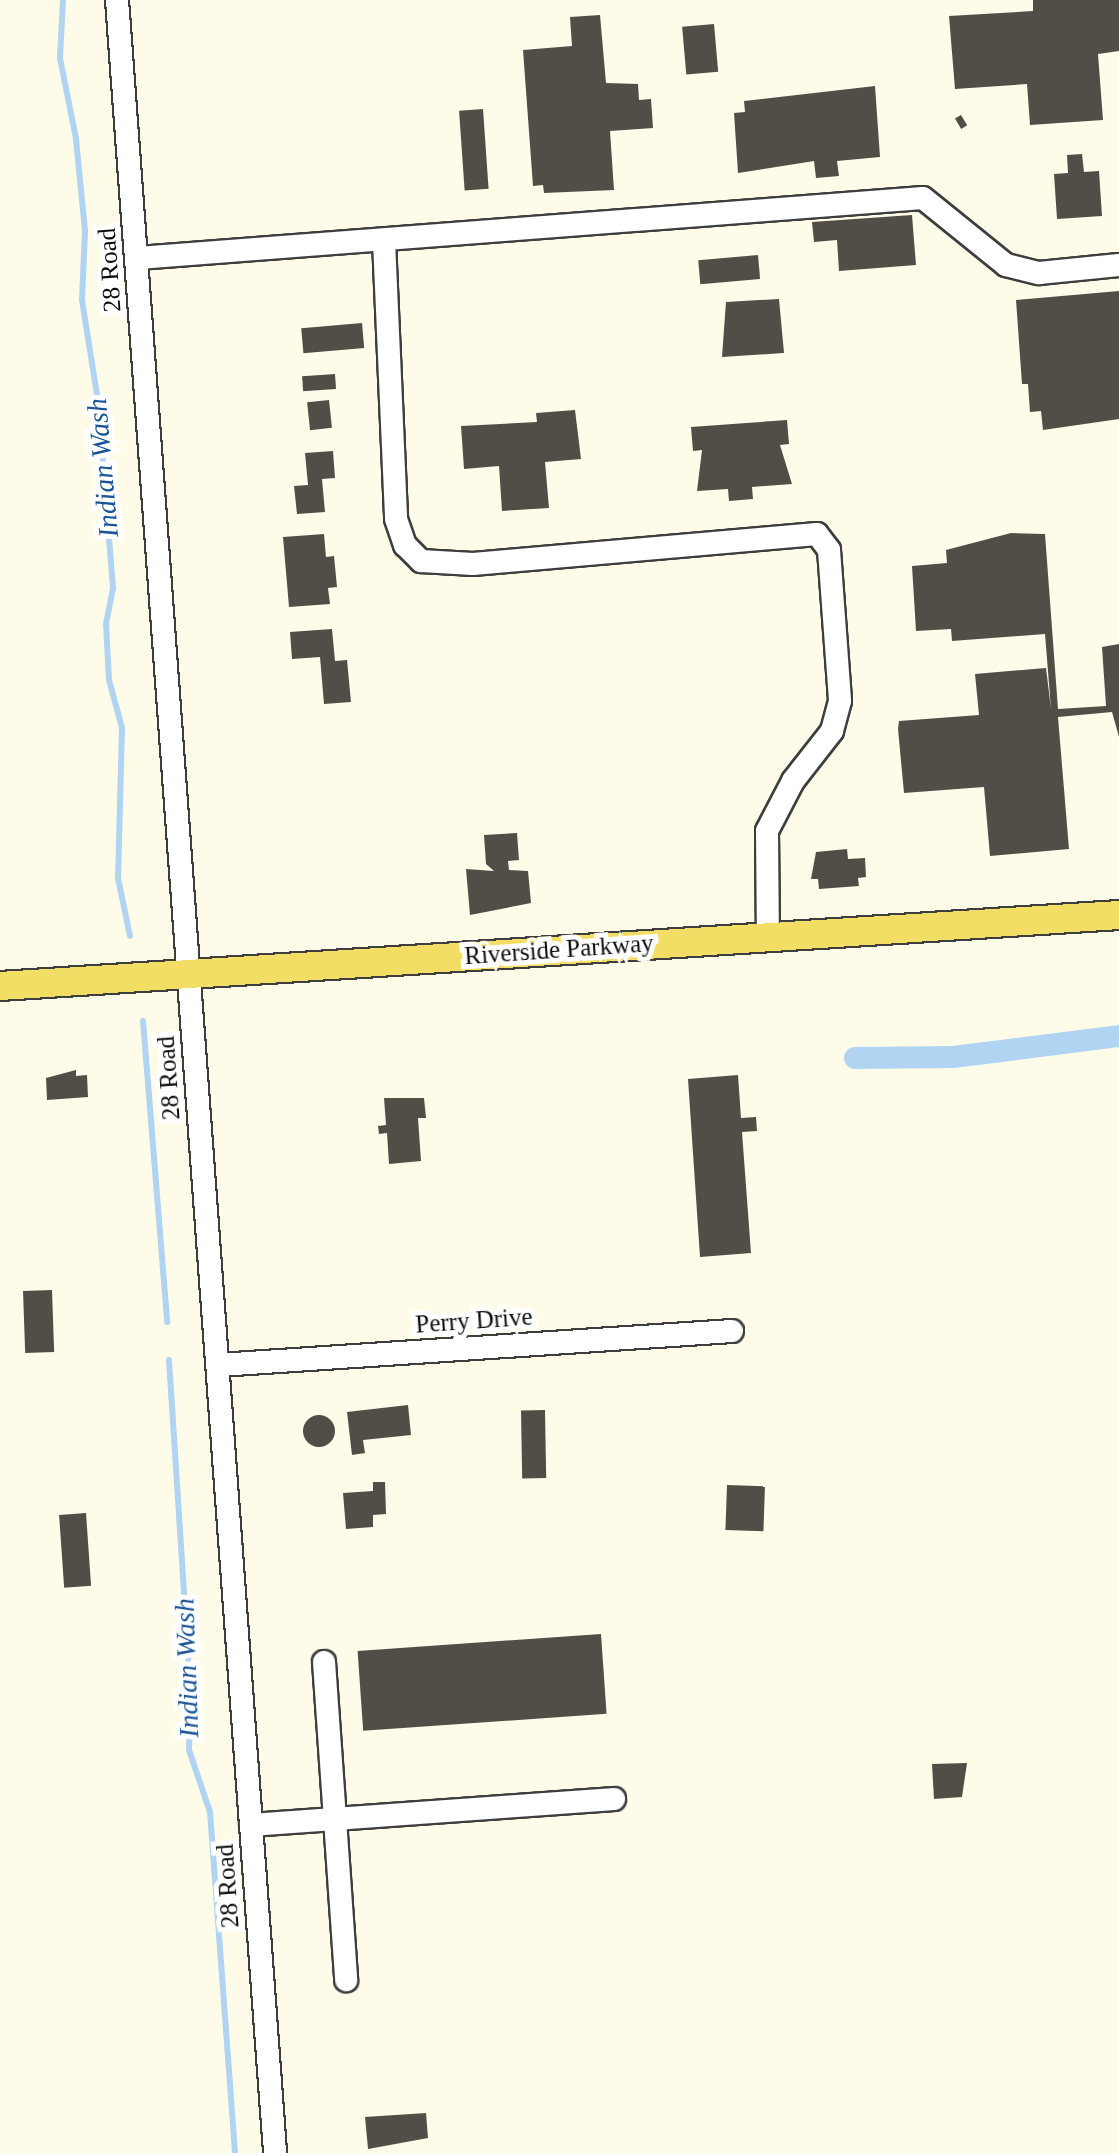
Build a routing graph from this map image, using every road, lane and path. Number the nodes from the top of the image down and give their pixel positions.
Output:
1 (117, 0) edge
2 (384, 240) junction
3 (138, 258) junction
4 (1119, 265) edge
5 (1119, 914) edge
6 (768, 937) junction
7 (190, 973) junction
8 (0, 986) edge
9 (732, 1331) dead end
10 (219, 1365) junction
11 (324, 1662) dead end
12 (614, 1799) dead end
13 (335, 1819) junction
14 (252, 1825) junction
15 (346, 1980) dead end
16 (275, 2153) edge

1 - 3 street, 28 Road
2 - 3 street
2 - 4 street
2 - 6 street
3 - 7 street, 28 Road
5 - 6 main road, Riverside Parkway
6 - 7 main road, Riverside Parkway
7 - 8 main road, Riverside Parkway
7 - 10 street, 28 Road
9 - 10 street, Perry Drive
10 - 14 street, 28 Road
11 - 13 street
12 - 13 street
13 - 14 street
13 - 15 street
14 - 16 street, 28 Road

